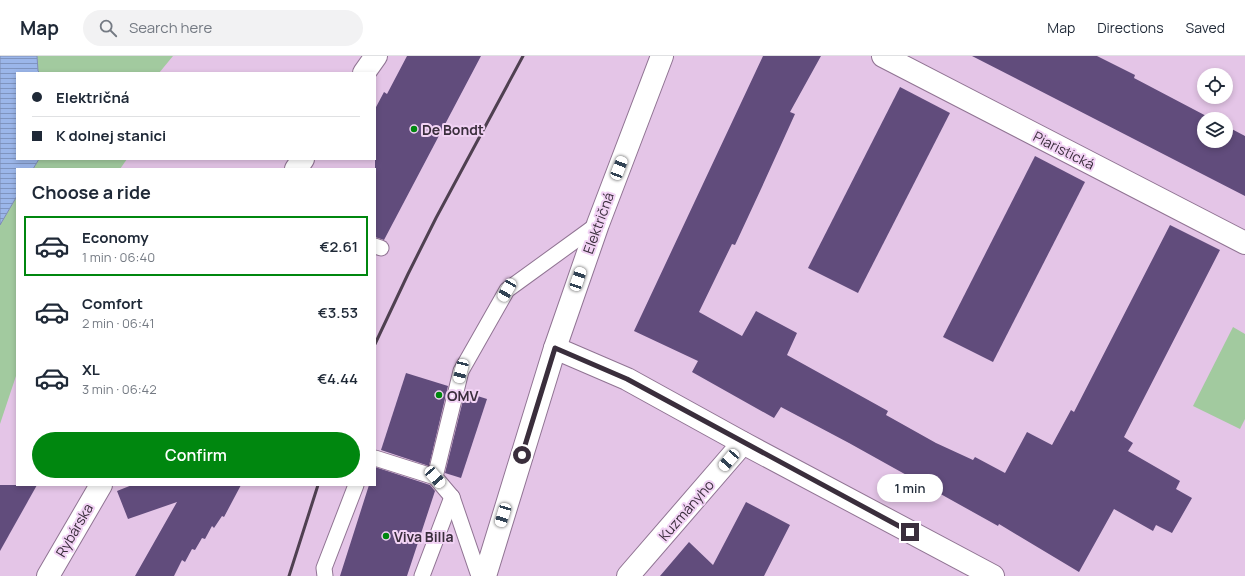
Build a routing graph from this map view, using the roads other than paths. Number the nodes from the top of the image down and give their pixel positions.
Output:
1 (376, 56) edge
2 (662, 56) edge
3 (883, 56) edge
4 (365, 72) edge
5 (598, 224) junction
6 (1245, 243) edge
7 (555, 348) junction
8 (744, 443) junction
9 (376, 458) edge
10 (435, 477) junction
11 (100, 486) edge
12 (356, 486) edge
13 (452, 497) junction
14 (48, 576) edge
15 (325, 576) edge
16 (422, 576) edge
17 (479, 576) edge
18 (485, 576) edge
19 (628, 576) edge
20 (993, 576) edge

1 - 4 street
2 - 5 street, Električná
3 - 6 street, Piaristická
5 - 7 street, Električná
5 - 10 lane
7 - 8 street
7 - 18 street, Električná
8 - 19 street, Kuzmányho
8 - 20 street
9 - 10 lane
10 - 13 lane
11 - 14 street, Rybárska
12 - 15 lane
13 - 16 lane
13 - 17 lane

